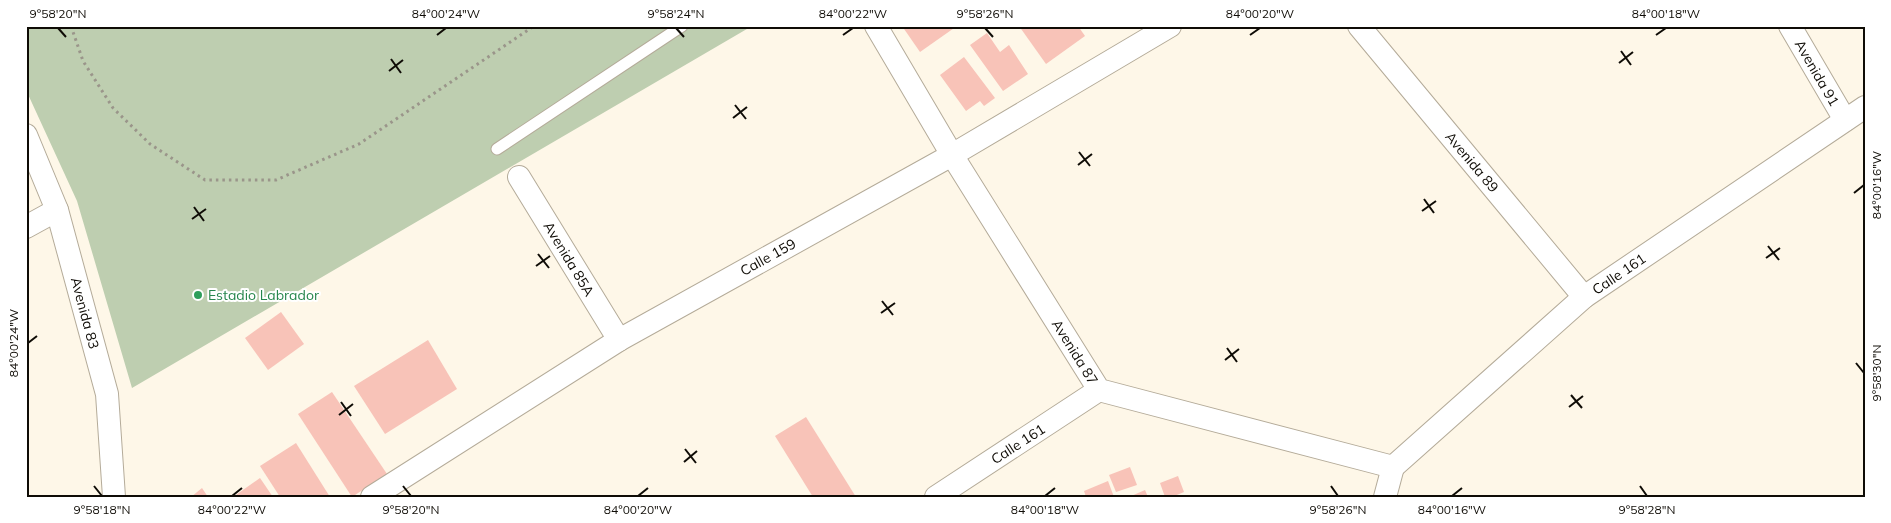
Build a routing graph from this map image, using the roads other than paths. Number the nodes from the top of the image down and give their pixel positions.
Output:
1 (682, 26) edge
2 (876, 26) edge
3 (1170, 26) edge
4 (1359, 26) edge
5 (1790, 26) edge
6 (1142, 33) edge
7 (1865, 107) edge
8 (1845, 120) junction
9 (26, 135) edge
10 (497, 149) dead end
11 (952, 155) junction
12 (519, 177) dead end
13 (57, 210) junction
14 (26, 227) edge
15 (1584, 297) junction
16 (619, 340) junction
17 (1099, 390) junction
18 (1393, 467) junction
19 (114, 497) edge
20 (372, 497) edge
21 (936, 497) edge
22 (1385, 497) edge

1 - 10 lane
2 - 11 street, Avenida 87
3 - 6 street, Calle 159
4 - 15 street, Avenida 89
5 - 8 street, Avenida 91
6 - 11 street, Calle 159
7 - 8 street, Calle 161
8 - 15 street, Calle 161
9 - 13 street, Avenida 83
11 - 16 street, Calle 159
11 - 17 street, Avenida 87
12 - 16 street, Avenida 85A
13 - 14 street
13 - 19 street, Avenida 83
15 - 18 street, Calle 161
16 - 20 street, Calle 159
17 - 18 street, Avenida 87
17 - 21 street, Calle 161
18 - 22 street

